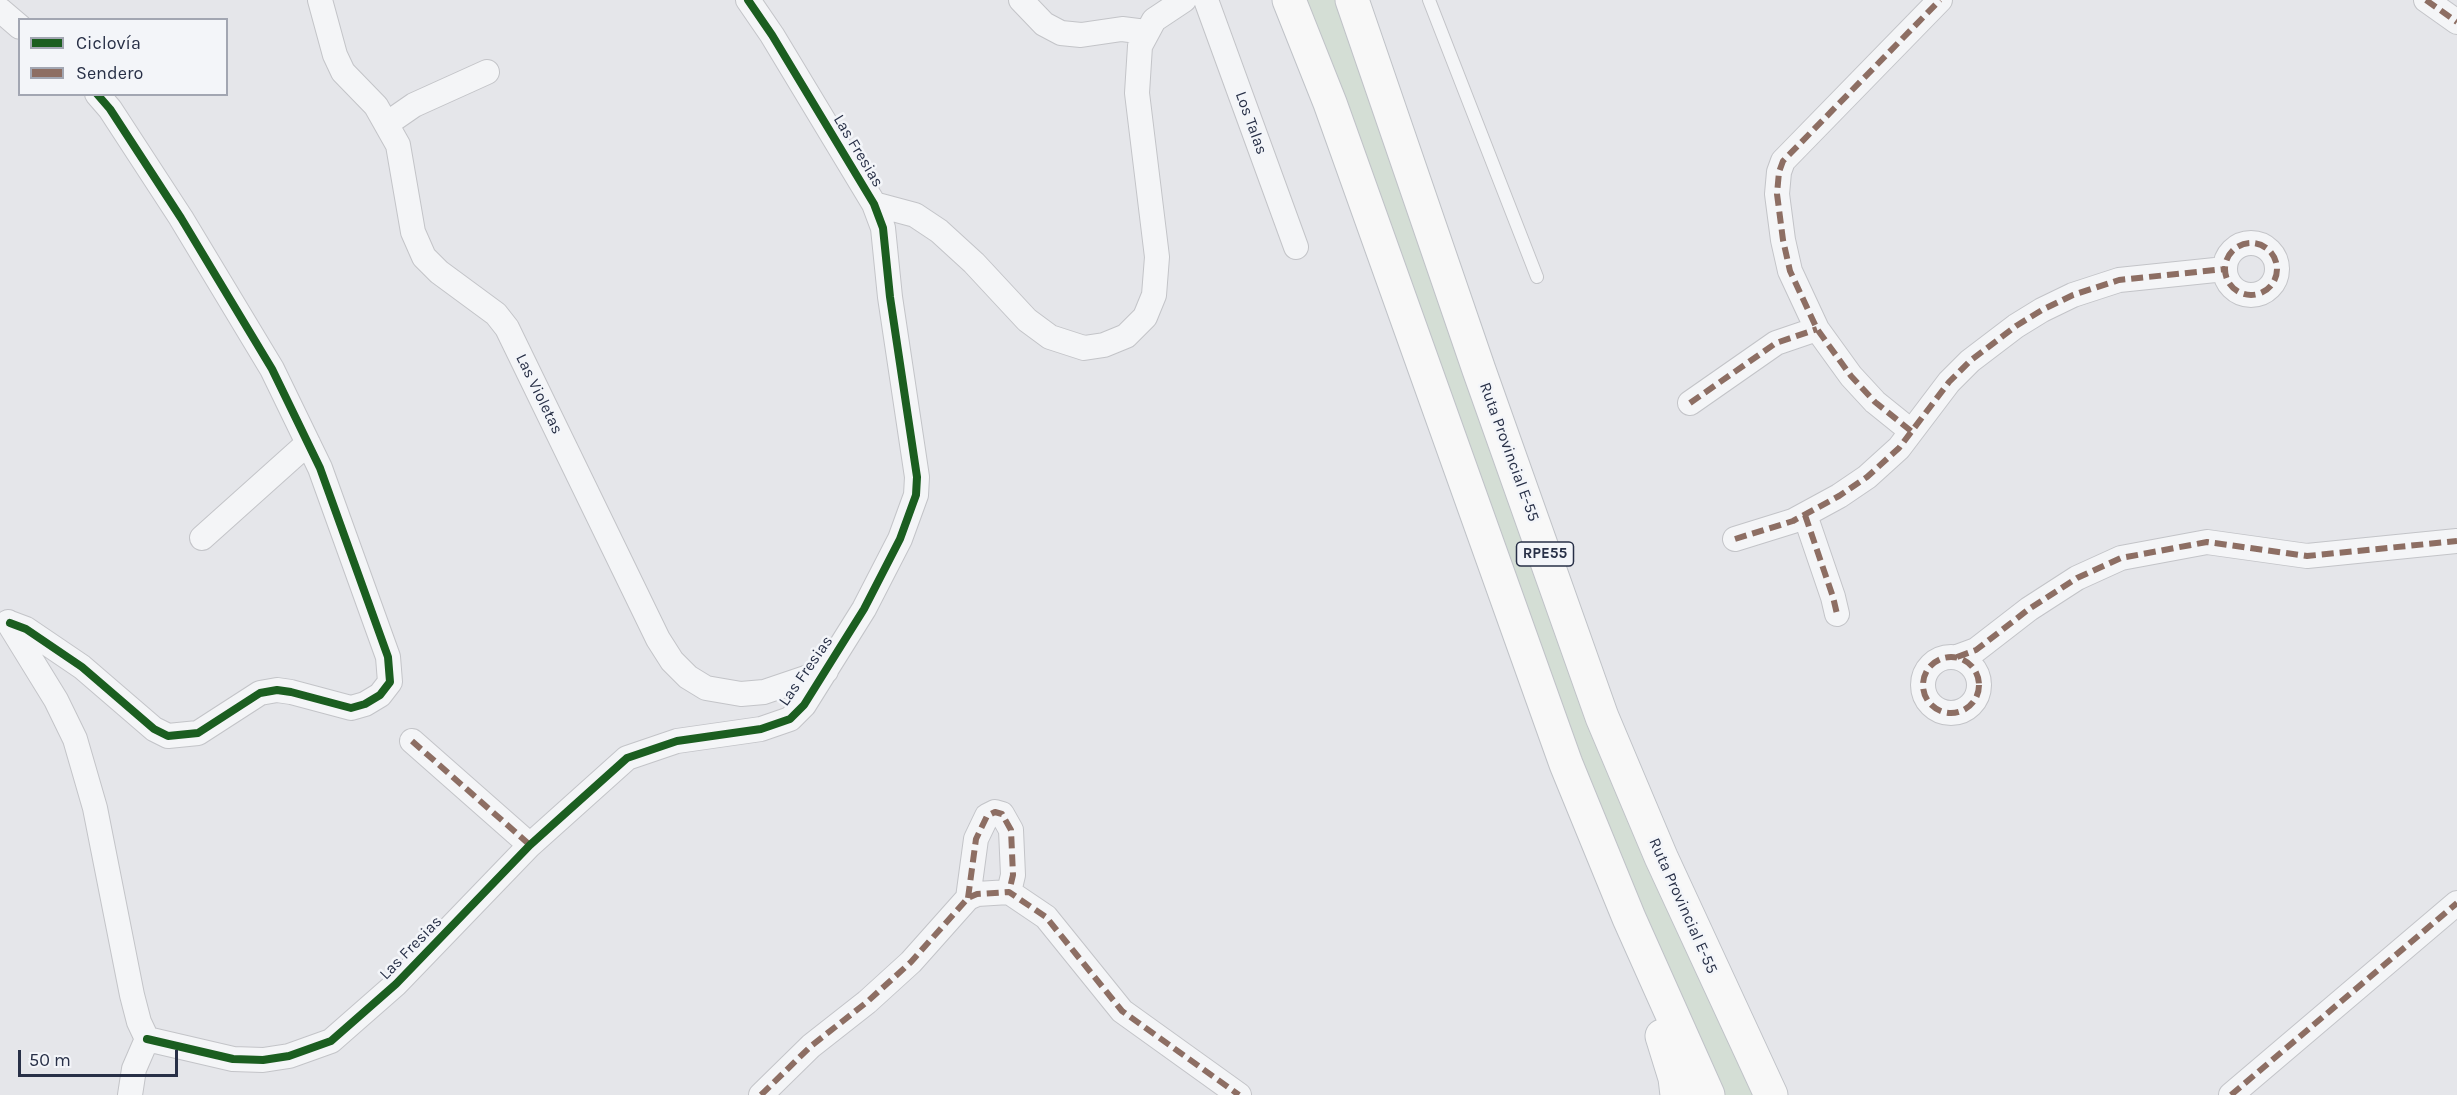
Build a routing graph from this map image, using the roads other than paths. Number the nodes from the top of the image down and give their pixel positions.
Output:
1 (320, 0) edge
2 (748, 0) edge
3 (1021, 0) edge
4 (1184, 0) edge
5 (1206, 0) edge
6 (1289, 0) edge
7 (1352, 0) edge
8 (1429, 0) edge
9 (1940, 0) edge
10 (2426, 0) edge
11 (0, 10) edge
12 (2457, 22) edge
13 (18, 25) edge
14 (1146, 32) junction
15 (487, 72) dead end
16 (99, 96) edge
17 (387, 123) junction
18 (874, 204) junction
19 (1296, 247) dead end
20 (2225, 269) dead end
21 (1536, 277) dead end
22 (1817, 329) junction
23 (1690, 403) dead end
24 (1911, 431) junction
25 (308, 443) junction
26 (1805, 515) junction
27 (202, 538) dead end
28 (1735, 539) dead end
29 (2457, 541) edge
30 (1837, 614) dead end
31 (5, 617) edge
32 (1969, 657) dead end
33 (826, 671) junction
34 (412, 741) dead end
35 (1566, 764) junction
36 (530, 845) junction
37 (1009, 892) junction
38 (968, 898) junction
39 (2457, 903) edge
40 (147, 1039) junction
41 (130, 1095) edge
42 (760, 1095) edge
43 (1239, 1095) edge
44 (1677, 1095) edge
45 (1708, 1095) edge
46 (1771, 1095) edge
47 (2231, 1095) edge

1 - 17 street, Las Violetas
2 - 18 street, Las Fresias
3 - 14 street
4 - 14 street
5 - 19 street, Los Talas
6 - 35 main road, RPE55
7 - 46 main road, Ruta Provincial E-55 / RPE55
8 - 21 lane
9 - 22 street
10 - 12 street
11 - 13 street
14 - 18 street
15 - 17 street
16 - 25 street
17 - 33 street, Las Violetas
18 - 33 street, Las Fresias
20 - 24 street
22 - 23 street
22 - 24 street
24 - 26 street
25 - 27 street
25 - 31 street
26 - 28 street
26 - 30 street
29 - 32 street
31 - 40 street
33 - 36 street, Las Fresias
34 - 36 street
35 - 44 main road, RPE55
35 - 45 main road, RPE55
36 - 40 street, Las Fresias
37 - 38 street
37 - 38 street
37 - 43 street
38 - 42 street
39 - 47 street
40 - 41 street

